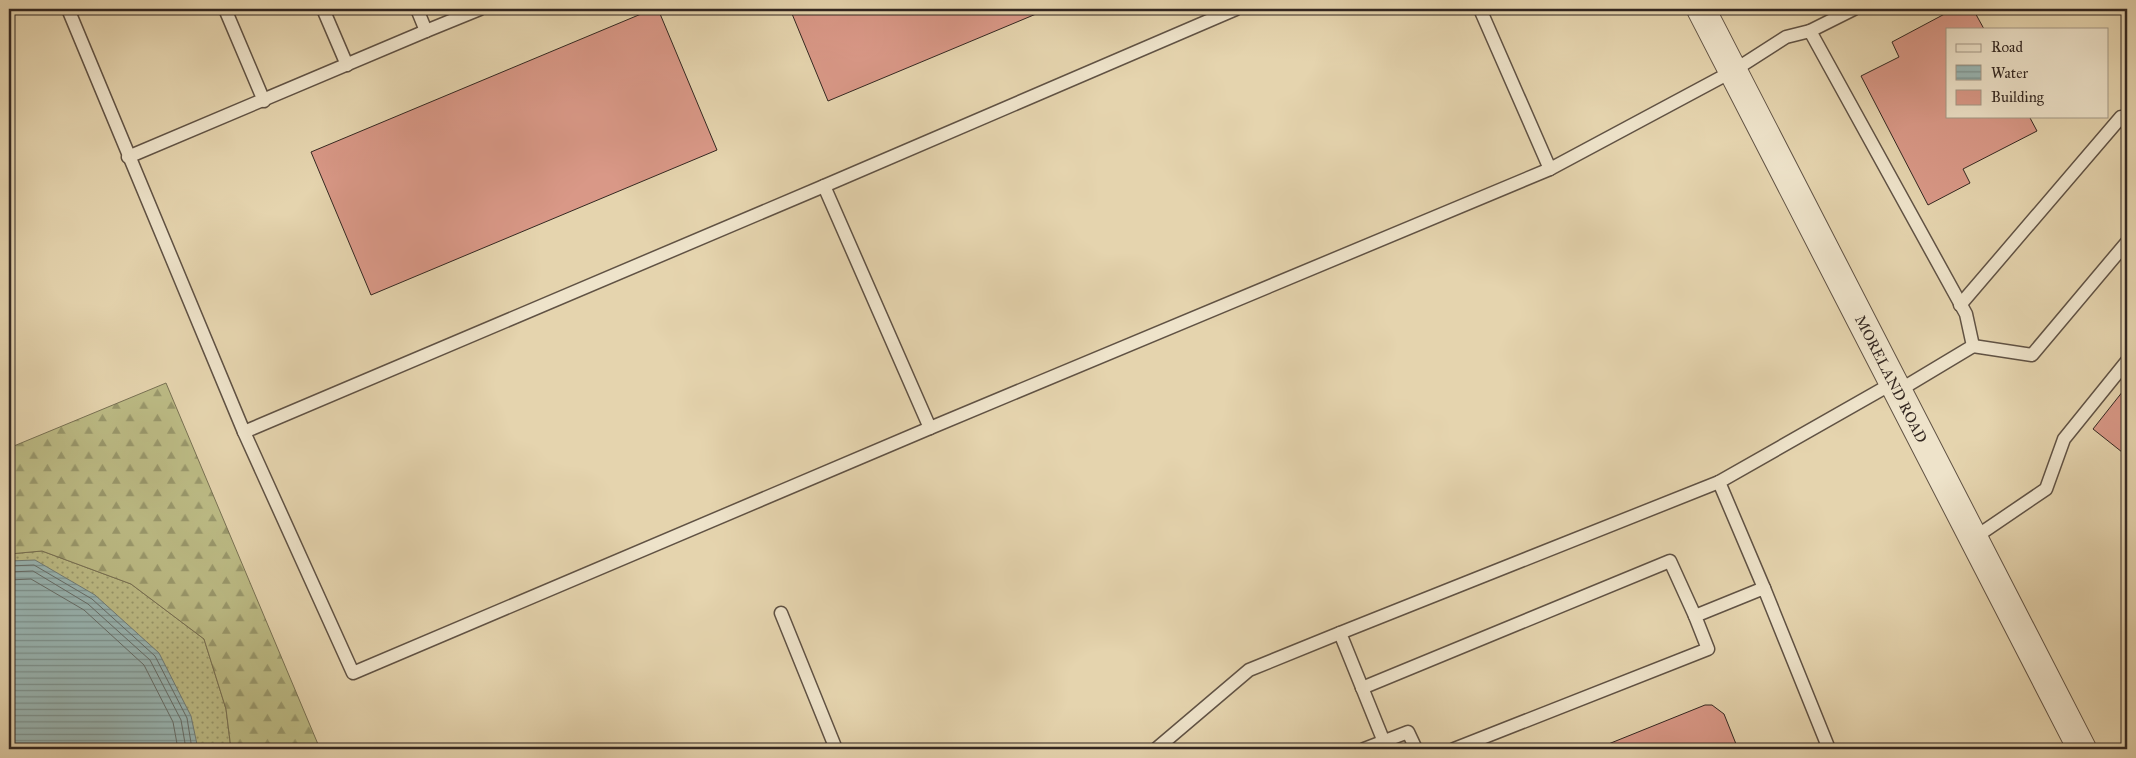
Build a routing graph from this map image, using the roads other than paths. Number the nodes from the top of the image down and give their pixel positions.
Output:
1 (68, 9) edge
2 (225, 9) edge
3 (323, 9) edge
4 (418, 9) edge
5 (480, 9) edge
6 (1236, 9) edge
7 (1480, 9) edge
8 (1701, 9) edge
9 (1854, 9) edge
10 (1810, 31) junction
11 (426, 32) junction
12 (347, 65) junction
13 (1733, 71) junction
14 (264, 101) junction
15 (2127, 122) edge
16 (128, 158) junction
17 (1550, 169) junction
18 (824, 186) junction
19 (2127, 242) edge
20 (1960, 305) junction
21 (1973, 346) junction
22 (2127, 361) edge
23 (1895, 387) junction
24 (930, 428) junction
25 (244, 432) junction
26 (1719, 482) junction
27 (1974, 538) junction
28 (1764, 588) junction
29 (780, 613) dead end
30 (1695, 616) junction
31 (1340, 633) junction
32 (1362, 688) junction
33 (1384, 742) junction
34 (836, 749) edge
35 (1156, 749) edge
36 (1364, 749) edge
37 (1416, 749) edge
38 (1454, 749) edge
39 (1829, 749) edge
40 (2082, 749) edge

1 - 16 lane
2 - 14 lane
3 - 12 lane
4 - 11 lane
5 - 11 lane
6 - 18 lane
7 - 17 lane
8 - 13 street, MORELAND ROAD
9 - 10 lane
10 - 13 lane
10 - 20 lane
11 - 12 lane
12 - 14 lane
13 - 17 lane
13 - 23 street, MORELAND ROAD
14 - 16 lane
15 - 20 lane
16 - 25 lane
17 - 24 lane
18 - 24 lane
18 - 25 lane
19 - 21 lane
20 - 21 lane
21 - 23 lane
22 - 27 lane
23 - 26 lane
23 - 27 street, MORELAND ROAD
24 - 25 lane
26 - 28 lane
26 - 31 lane
27 - 40 street, MORELAND ROAD
28 - 30 lane
28 - 39 lane
29 - 34 lane
30 - 32 lane
30 - 38 lane
31 - 32 lane
31 - 35 lane
32 - 33 lane
33 - 36 lane
33 - 37 lane

